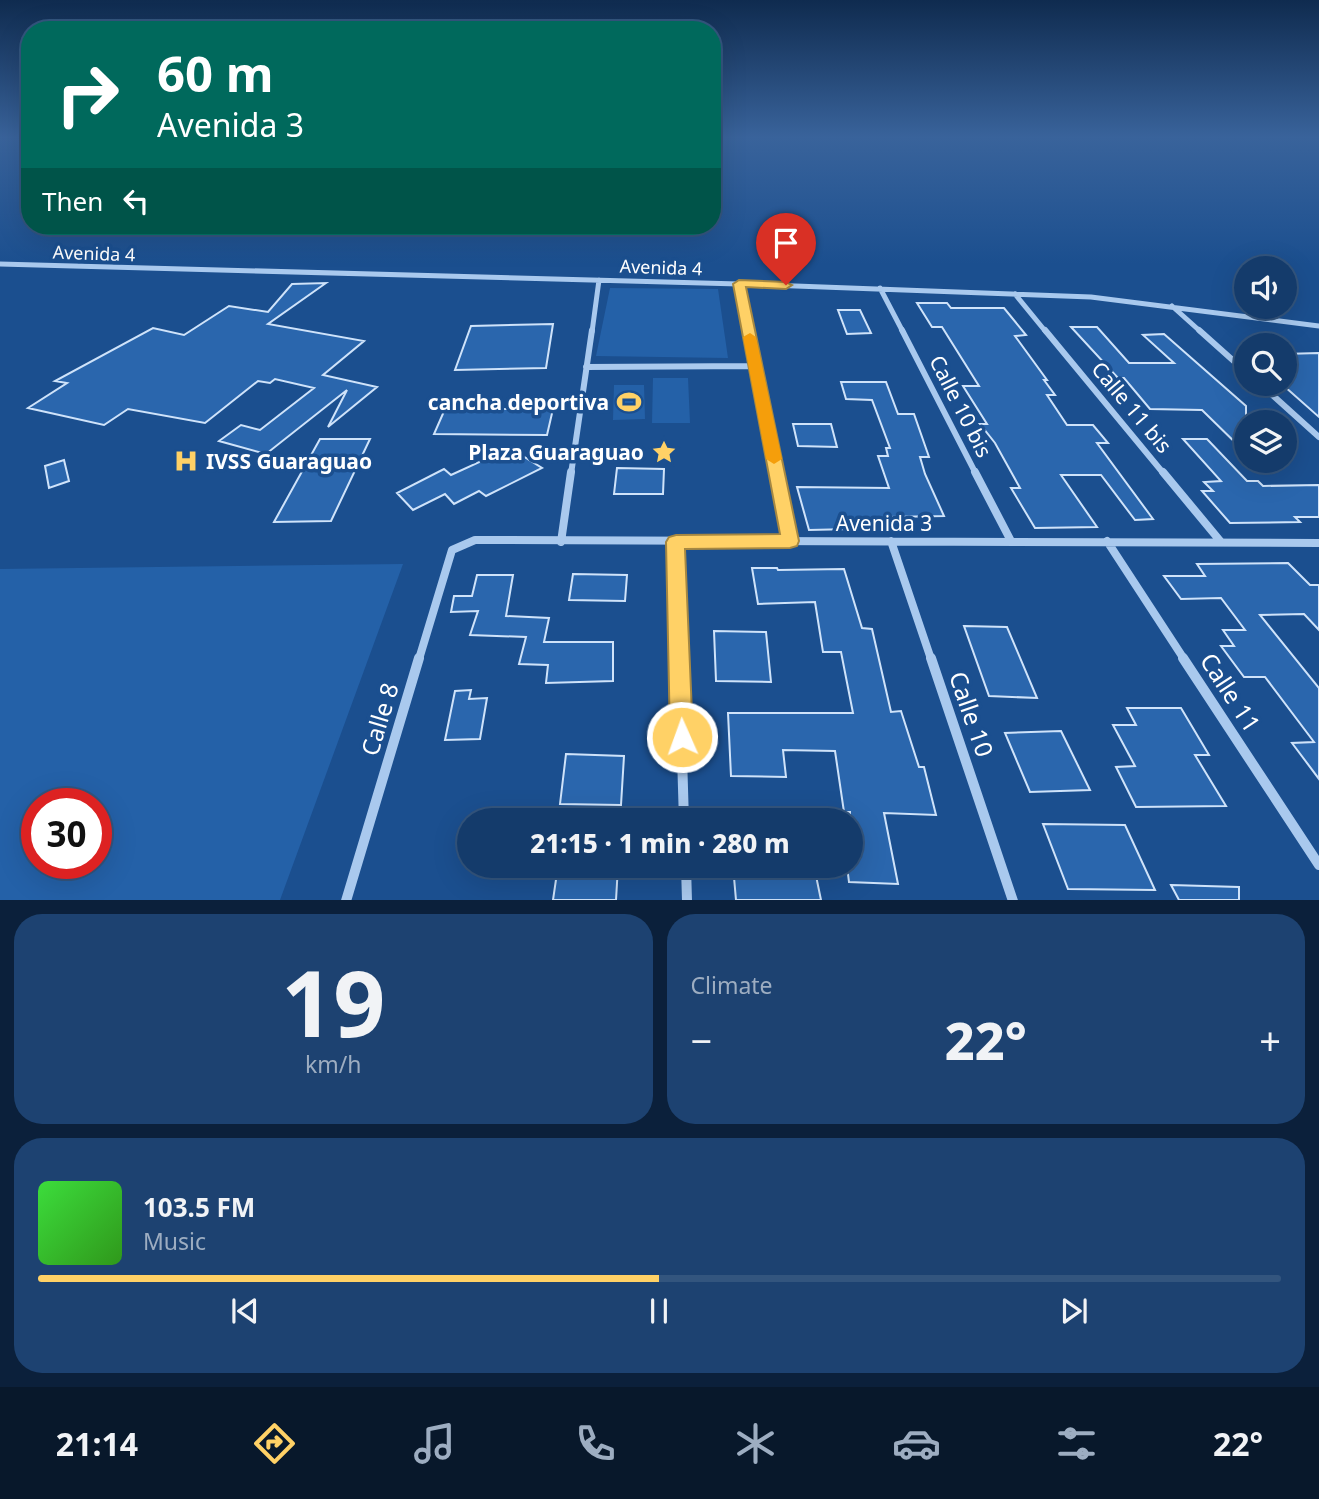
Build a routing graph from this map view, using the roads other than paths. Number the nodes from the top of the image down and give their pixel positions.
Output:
1 (0, 264) edge
2 (599, 280) junction
3 (739, 284) junction
4 (880, 288) junction
5 (1016, 293) junction
6 (1171, 306) junction
7 (1319, 326) edge
8 (1234, 361) edge
9 (755, 366) junction
10 (586, 367) junction
11 (1273, 396) edge
12 (1319, 437) edge
13 (790, 541) junction
14 (891, 541) junction
15 (1011, 541) junction
16 (1107, 541) junction
17 (561, 542) junction
18 (676, 542) junction
19 (1221, 542) junction
20 (1319, 543) edge
21 (452, 551) joint
22 (684, 808) edge
23 (1319, 865) edge
24 (686, 878) edge
25 (346, 900) edge
26 (687, 900) edge
27 (1013, 900) edge

1 - 2 street, Avenida 4
2 - 3 street, Avenida 4
2 - 10 street
3 - 4 street, Avenida 4
3 - 9 street
4 - 5 street, Avenida 4
4 - 15 street, Calle 10 bis
5 - 6 street, Avenida 4
5 - 19 street, Calle 11 bis
6 - 7 street, Avenida 4
6 - 8 street
9 - 10 street
9 - 13 street
10 - 17 street
11 - 12 street
13 - 14 street, Avenida 3
13 - 18 street, Avenida 3
14 - 15 street, Avenida 3
14 - 27 street, Calle 10
15 - 16 street, Avenida 3
16 - 19 street, Avenida 3
16 - 23 street, Calle 11
17 - 18 street, Avenida 3
17 - 21 street, Avenida 3
18 - 22 street
19 - 20 street, Avenida 3
21 - 25 street, Calle 8
24 - 26 street

